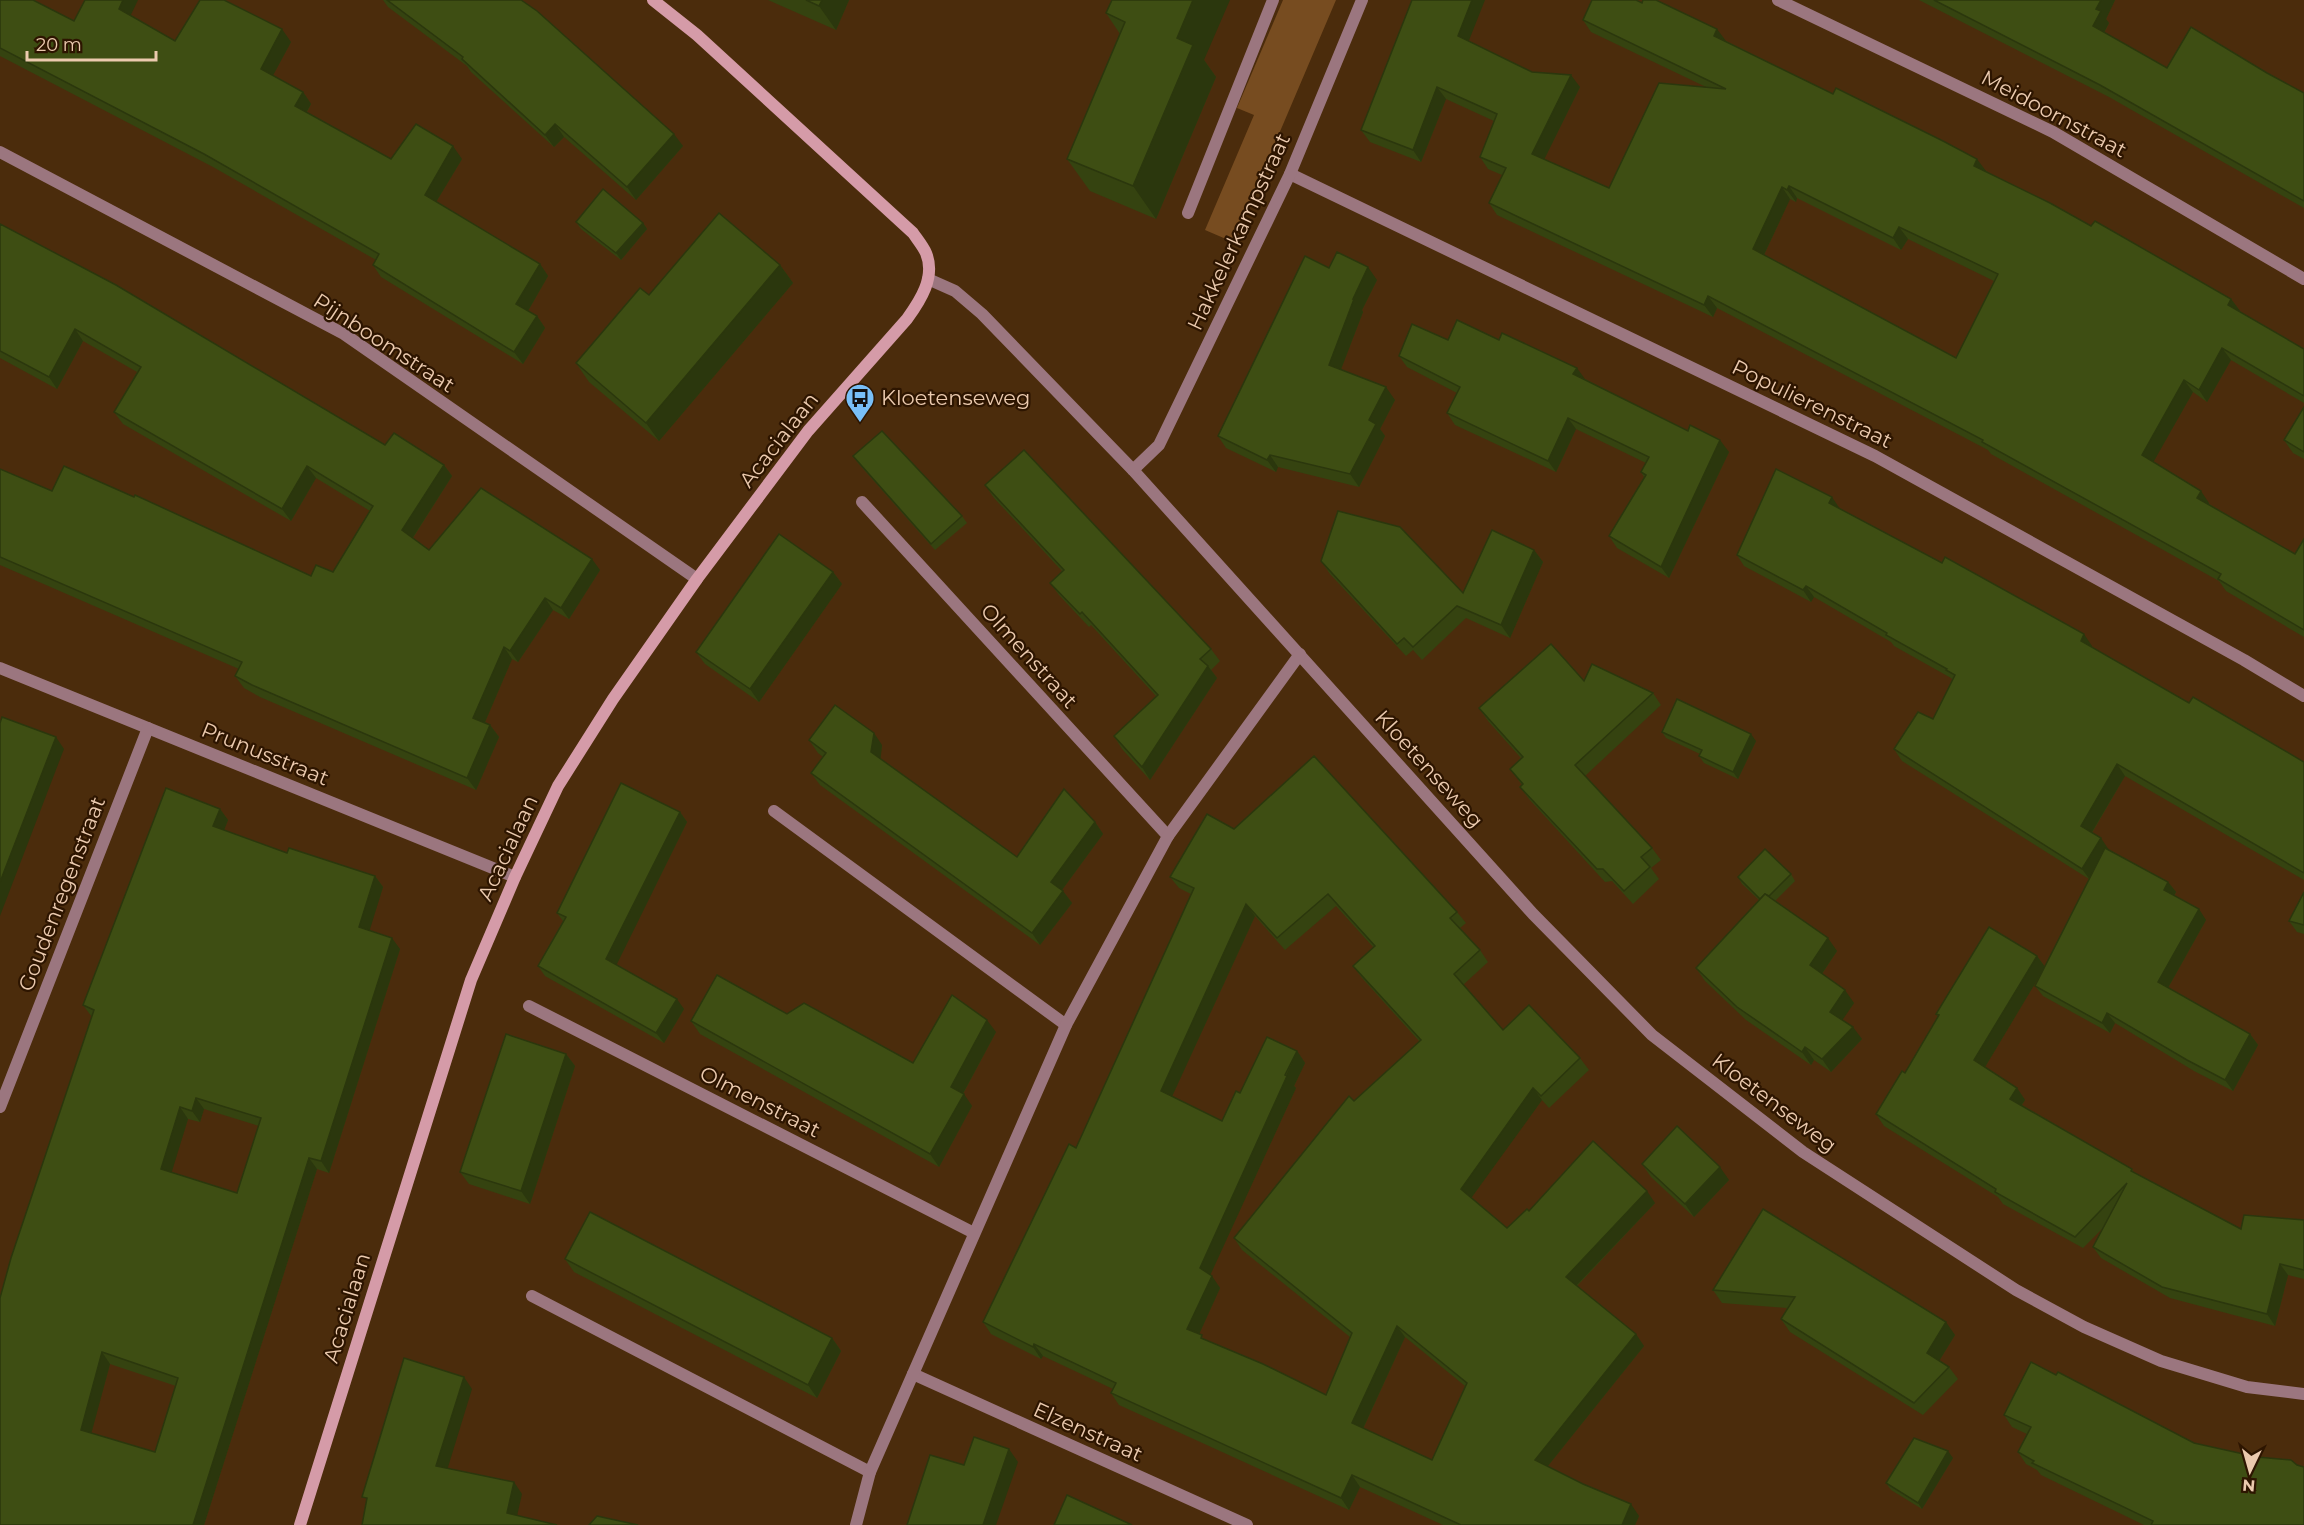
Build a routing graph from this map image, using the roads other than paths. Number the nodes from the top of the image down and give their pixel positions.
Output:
1 (653, 0) edge
2 (1273, 0) edge
3 (1362, 0) edge
4 (1778, 0) edge
5 (0, 152) edge
6 (1290, 174) junction
7 (1188, 213) dead end
8 (928, 279) junction
9 (2304, 279) edge
10 (1133, 470) junction
11 (862, 502) dead end
12 (697, 579) junction
13 (1300, 654) junction
14 (0, 668) edge
15 (2304, 696) edge
16 (148, 728) junction
17 (774, 811) dead end
18 (1168, 837) junction
19 (514, 877) junction
20 (529, 1006) dead end
21 (1066, 1025) junction
22 (0, 1107) edge
23 (974, 1233) junction
24 (532, 1296) dead end
25 (913, 1374) junction
26 (2304, 1394) edge
27 (870, 1472) junction
28 (300, 1525) edge
29 (856, 1525) edge
30 (1247, 1525) edge

1 - 8 street
2 - 7 street
3 - 6 street, Hakkelerkampstraat
4 - 9 street, Meidoornstraat
5 - 12 street, Pijnboomstraat
6 - 10 street, Hakkelerkampstraat
6 - 15 street, Populierenstraat
8 - 10 street, Kloetenseweg
8 - 12 street, Acacialaan
10 - 13 street, Kloetenseweg
11 - 18 street, Olmenstraat
12 - 19 street, Acacialaan
13 - 18 street
13 - 26 street, Kloetenseweg
14 - 16 street, Prunusstraat
16 - 19 street, Prunusstraat
16 - 22 street, Goudenregenstraat
17 - 21 street
18 - 21 street
19 - 28 street, Acacialaan
20 - 23 street, Olmenstraat
21 - 23 street
23 - 25 street
24 - 27 street
25 - 27 street
25 - 30 street, Elzenstraat
27 - 29 street

